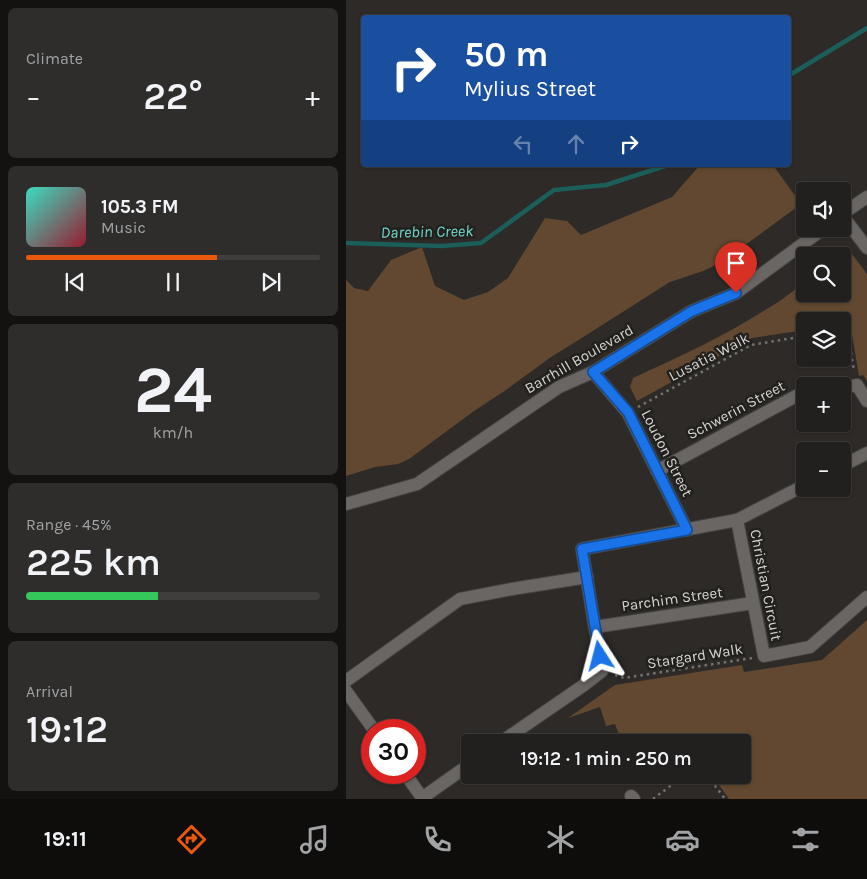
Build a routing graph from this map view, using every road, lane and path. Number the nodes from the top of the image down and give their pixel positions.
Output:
1 (867, 197) edge
2 (851, 208) edge
3 (851, 226) edge
4 (812, 237) edge
5 (867, 248) edge
6 (796, 337) edge
7 (851, 351) edge
8 (593, 372) junction
9 (857, 385) junction
10 (851, 386) edge
11 (796, 396) edge
12 (867, 401) edge
13 (628, 412) junction
14 (867, 453) edge
15 (851, 461) edge
16 (658, 471) junction
17 (796, 490) edge
18 (346, 504) edge
19 (737, 520) junction
20 (687, 530) junction
21 (587, 577) junction
22 (867, 597) edge
23 (753, 603) junction
24 (595, 627) junction
25 (764, 656) junction
26 (602, 671) junction
27 (346, 681) edge
28 (346, 692) edge
29 (366, 719) edge
30 (513, 734) edge
31 (461, 771) edge
32 (413, 784) edge
33 (673, 784) edge
34 (714, 784) edge
35 (423, 798) edge
36 (654, 799) edge
37 (725, 799) edge

1 - 2 street
3 - 5 street
4 - 8 street, Barrhill Boulevard
6 - 13 path, Lusatia Walk
7 - 9 path
8 - 13 street, Loudon Street
8 - 18 street, Barrhill Boulevard
9 - 10 street
9 - 12 street
11 - 16 street, Schwerin Street
13 - 16 street, Loudon Street
14 - 15 street
16 - 20 street, Loudon Street
17 - 19 street
19 - 20 street
19 - 23 street, Christian Circuit
20 - 21 street
21 - 24 street
21 - 27 street
22 - 25 street
23 - 24 street, Parchim Street
23 - 25 street, Christian Circuit
24 - 26 street
25 - 26 path, Stargard Walk
26 - 30 street
28 - 29 street
31 - 35 street
32 - 35 street
33 - 36 path
34 - 37 path

